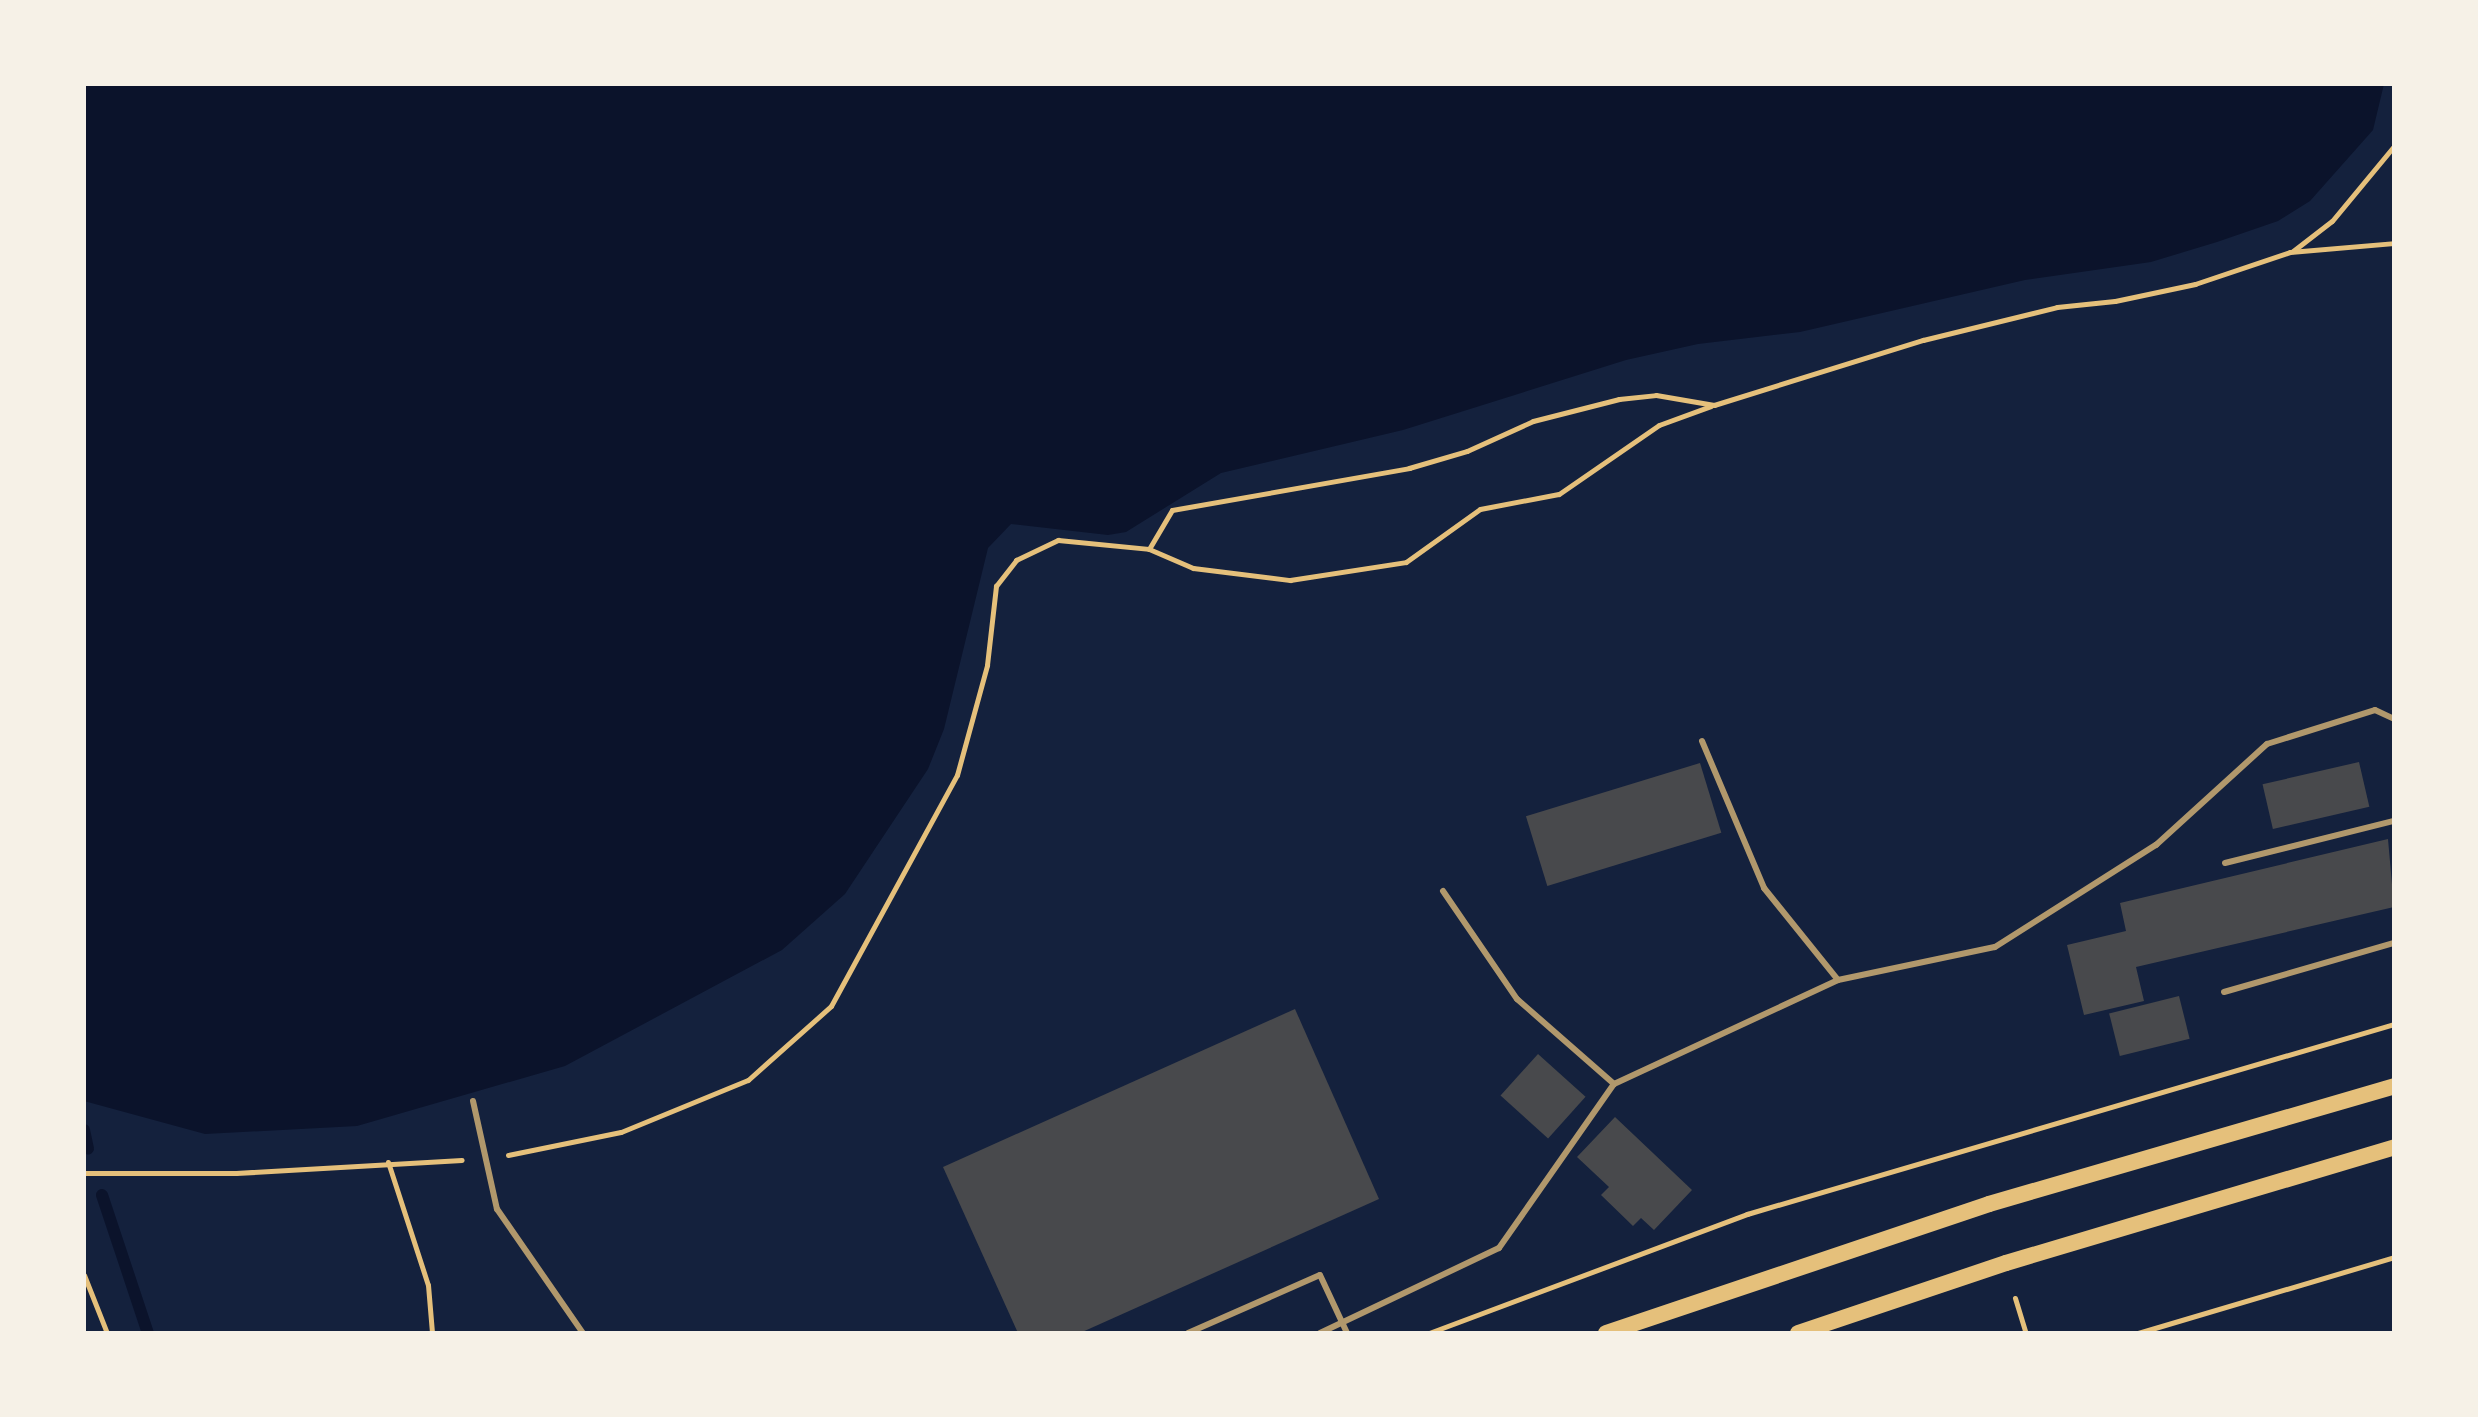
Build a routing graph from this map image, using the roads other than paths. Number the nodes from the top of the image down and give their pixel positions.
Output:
1 (2394, 719) edge
2 (1702, 741) dead end
3 (2394, 821) edge
4 (2225, 863) dead end
5 (1443, 891) dead end
6 (2394, 943) edge
7 (1838, 980) junction
8 (2224, 992) dead end
9 (1614, 1084) junction
10 (2394, 1086) edge
11 (473, 1101) dead end
12 (2394, 1147) edge
13 (1342, 1323) junction
14 (583, 1333) edge
15 (1188, 1333) edge
16 (1320, 1333) edge
17 (1347, 1333) edge
18 (1606, 1333) edge
19 (1798, 1333) edge

1 - 7 lane
2 - 7 lane
3 - 4 lane
5 - 9 lane
6 - 8 lane
7 - 9 lane
9 - 13 lane
10 - 18 main road
11 - 14 lane
12 - 19 main road
13 - 15 lane
13 - 16 lane
13 - 17 lane

